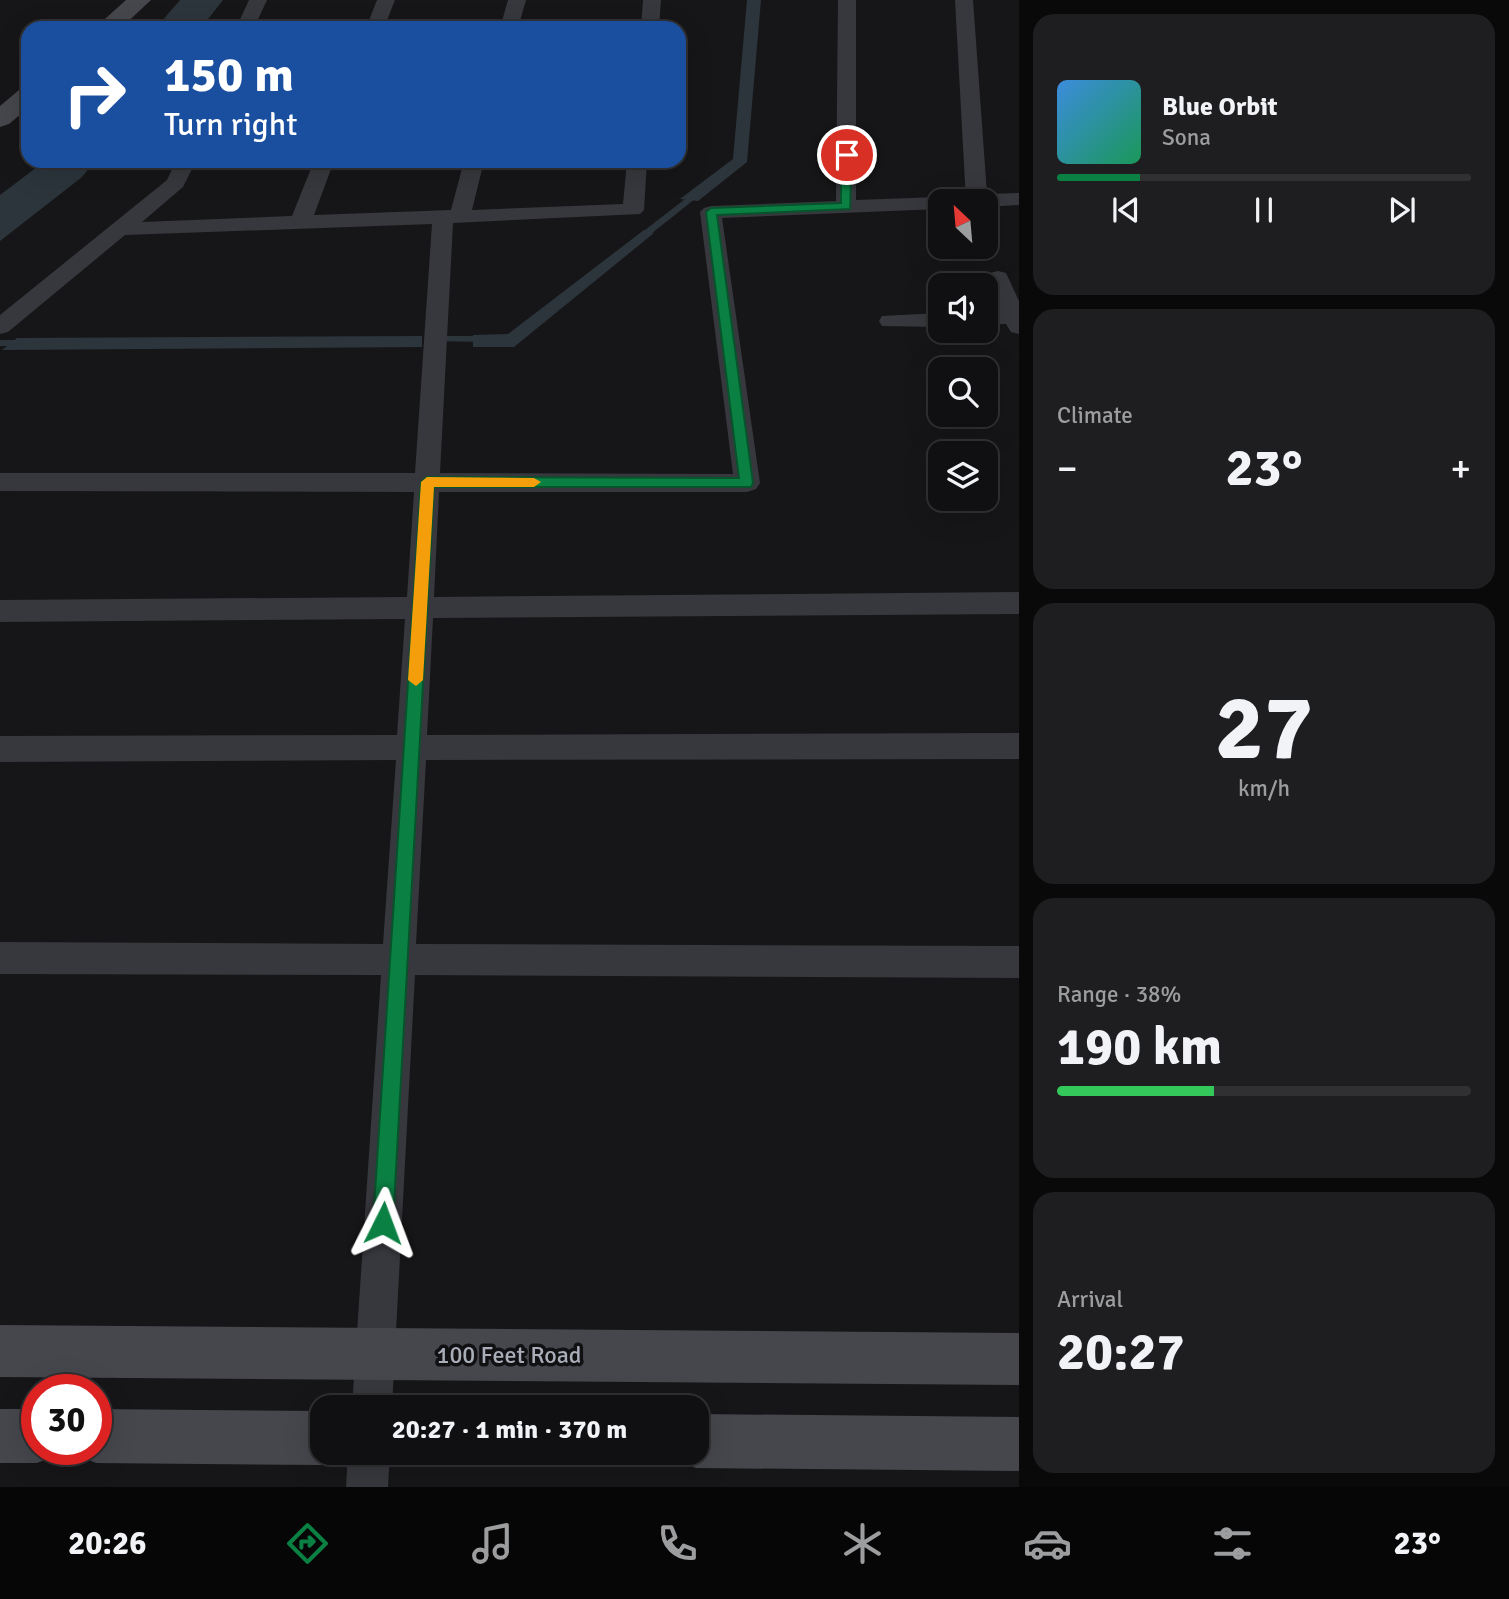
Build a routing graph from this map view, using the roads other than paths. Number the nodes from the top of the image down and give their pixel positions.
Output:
1 (140, 0) edge
2 (257, 0) edge
3 (386, 0) edge
4 (517, 0) edge
5 (652, 0) edge
6 (848, 0) edge
7 (964, 0) edge
8 (115, 21) edge
9 (248, 21) edge
10 (378, 21) edge
11 (511, 21) edge
12 (650, 21) edge
13 (21, 101) edge
14 (0, 119) edge
15 (183, 168) edge
16 (321, 168) edge
17 (471, 168) edge
18 (636, 168) edge
19 (976, 189) edge
20 (998, 200) edge
21 (1019, 200) edge
22 (928, 203) edge
23 (846, 206) junction
24 (452, 217) junction
25 (300, 223) junction
26 (120, 229) junction
27 (998, 278) dead end
28 (998, 319) edge
29 (928, 320) edge
30 (1018, 320) edge
31 (890, 321) dead end
32 (0, 327) edge
33 (0, 482) edge
34 (427, 482) junction
35 (1019, 603) edge
36 (420, 608) junction
37 (0, 611) edge
38 (1019, 746) edge
39 (412, 748) junction
40 (0, 749) edge
41 (0, 958) edge
42 (399, 960) junction
43 (1019, 962) edge
44 (0, 1351) edge
45 (375, 1354) junction
46 (1019, 1359) edge
47 (373, 1395) edge
48 (0, 1436) edge
49 (21, 1436) edge
50 (112, 1436) edge
51 (310, 1438) edge
52 (709, 1441) edge
53 (1019, 1444) edge
54 (368, 1465) edge
55 (367, 1487) edge

1 - 8 main road
2 - 9 street
3 - 10 street
4 - 11 street
5 - 12 street
6 - 23 street
7 - 19 street
13 - 14 main road
15 - 26 street
16 - 25 street
17 - 24 street
18 - 24 street
20 - 21 street
22 - 23 street
23 - 34 street
24 - 25 street
24 - 34 street
25 - 26 street
26 - 32 street
27 - 30 street
28 - 30 street
29 - 31 street
33 - 34 street
34 - 36 street
35 - 36 street
36 - 37 street
36 - 39 street
38 - 39 street
39 - 40 street
39 - 42 street
41 - 42 street
42 - 43 street
42 - 45 street
44 - 45 main road, 100 Feet Road
45 - 46 main road, 100 Feet Road
45 - 47 street
48 - 49 main road
50 - 51 main road
52 - 53 main road
54 - 55 street

